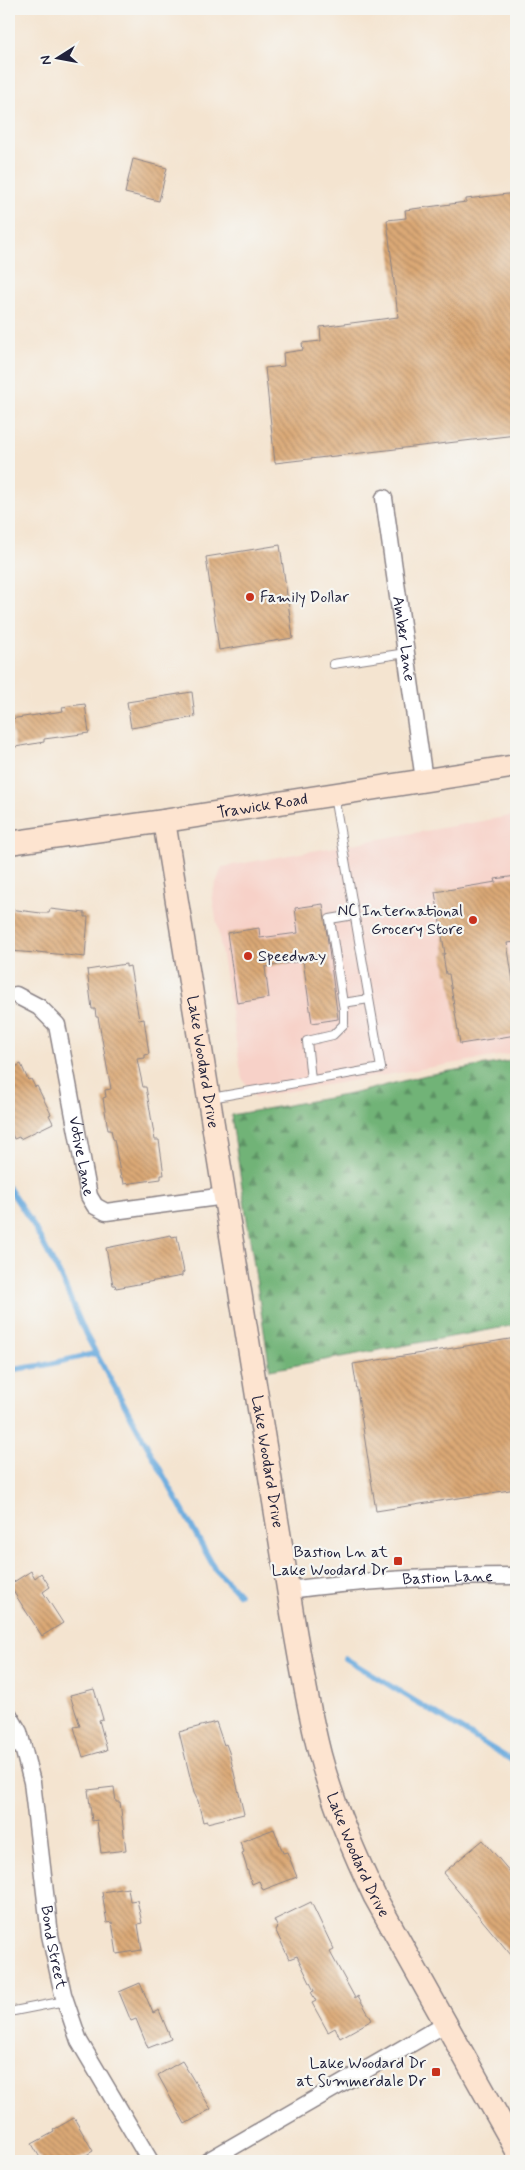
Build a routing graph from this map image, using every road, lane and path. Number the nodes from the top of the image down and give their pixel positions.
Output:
1 (384, 498) dead end
2 (406, 653) junction
3 (334, 664) dead end
4 (516, 766) edge
5 (424, 780) junction
6 (333, 794) junction
7 (164, 821) junction
8 (9, 843) edge
9 (354, 915) junction
10 (16, 995) dead end
11 (369, 999) junction
12 (343, 1002) junction
13 (311, 1080) junction
14 (209, 1098) junction
15 (225, 1196) junction
16 (516, 1576) edge
17 (289, 1590) junction
18 (9, 1715) edge
19 (16, 1748) edge
20 (65, 2001) junction
21 (9, 2012) edge
22 (445, 2024) junction
23 (516, 2149) edge
24 (150, 2161) edge
25 (208, 2161) edge

1 - 2 street, Amber Lane
2 - 3 lane
2 - 5 street, Amber Lane
4 - 5 street, Trawick Road
5 - 6 street, Trawick Road
6 - 7 street, Trawick Road
6 - 9 lane
7 - 8 street, Trawick Road
7 - 14 street, Lake Woodard Drive
9 - 11 lane
9 - 12 lane
10 - 15 street, Votive Lane
11 - 12 lane
11 - 13 lane
12 - 13 lane
13 - 14 lane
14 - 15 street, Lake Woodard Drive
15 - 17 street, Lake Woodard Drive
16 - 17 street, Bastion Lane
17 - 22 street, Lake Woodard Drive
18 - 19 street, Bond Street
19 - 20 street, Bond Street
20 - 21 lane
20 - 24 street, Bond Street
22 - 23 street, Lake Woodard Drive
22 - 25 street

